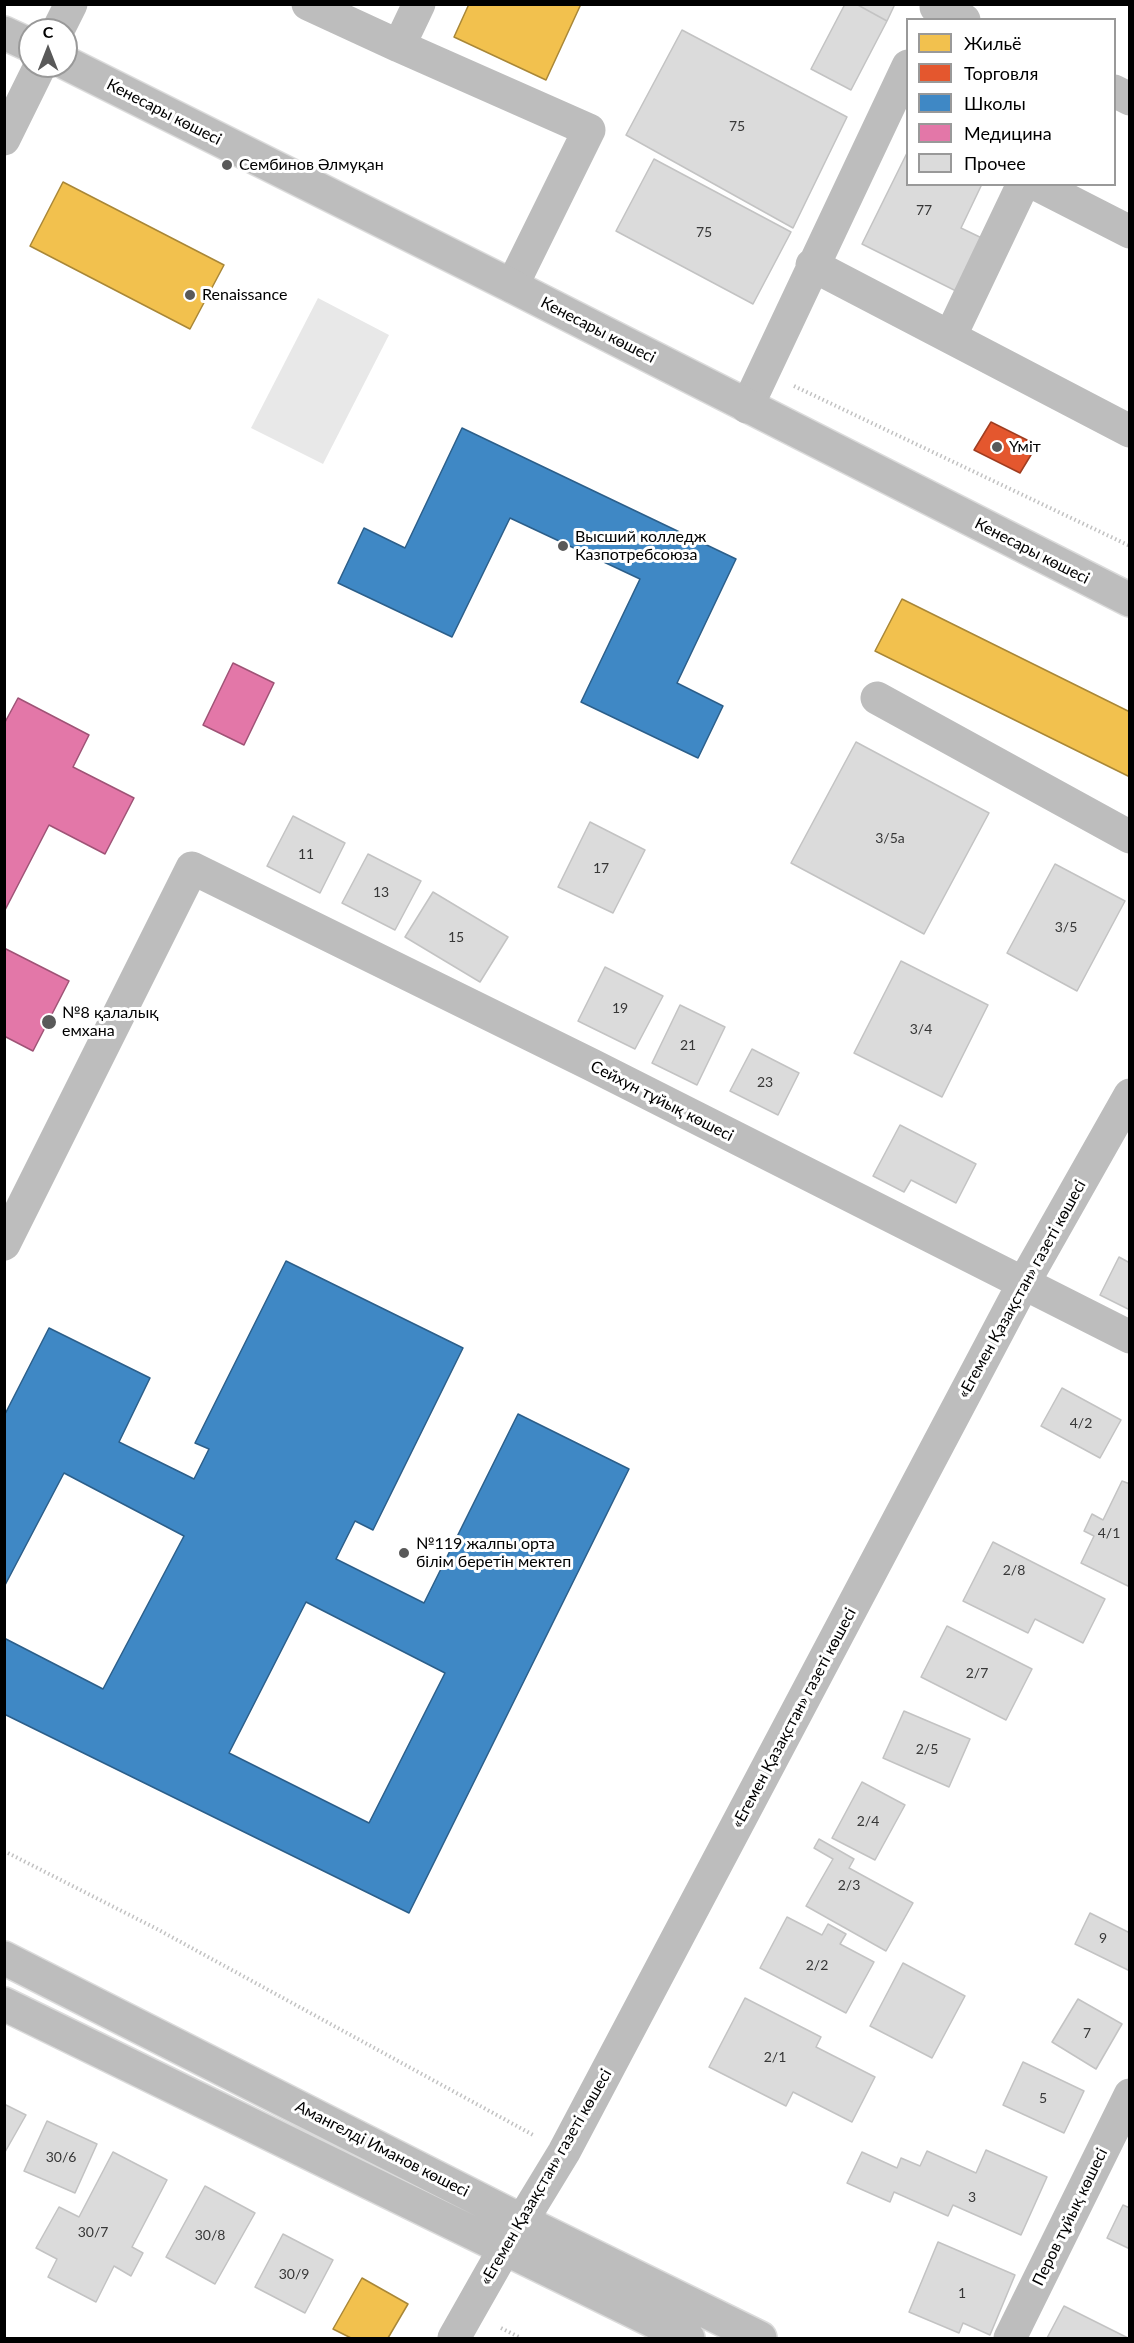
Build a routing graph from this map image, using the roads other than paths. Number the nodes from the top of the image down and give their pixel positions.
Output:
1 (71, 4) edge
2 (308, 4) edge
3 (419, 4) edge
4 (64, 18) edge
5 (4, 33) edge
6 (18, 39) edge
7 (399, 46) junction
8 (78, 69) edge
9 (906, 70) edge
10 (34, 78) edge
11 (1116, 93) edge
12 (1130, 99) edge
13 (4, 139) edge
14 (1022, 186) edge
15 (1040, 186) edge
16 (1130, 232) edge
17 (812, 266) junction
18 (512, 286) junction
19 (950, 337) junction
20 (747, 407) junction
21 (1130, 431) edge
22 (1130, 600) edge
23 (877, 698) dead end
24 (1130, 837) edge
25 (1130, 1095) edge
26 (4, 1244) edge
27 (1023, 1284) junction
28 (1130, 1337) edge
29 (4, 1958) edge
30 (4, 2004) edge
31 (1130, 2095) edge
32 (522, 2221) junction
33 (505, 2248) junction
34 (454, 2338) edge
35 (688, 2338) edge
36 (760, 2338) edge
37 (1010, 2338) edge

1 - 4 street
2 - 7 street
3 - 7 street
5 - 6 street
7 - 18 street
8 - 18 street, Кенесары көшесі
9 - 17 street
10 - 13 street
11 - 12 street
14 - 19 street
15 - 16 street
17 - 19 street
17 - 20 street
18 - 20 street, Кенесары көшесі
19 - 21 street
20 - 22 street, Кенесары көшесі
23 - 24 street
25 - 27 street, «Егемен Қазақстан» газеті көшесі
26 - 27 street, Сейхун тұйық көшесі
27 - 28 street, Сейхун тұйық көшесі
27 - 32 street, «Егемен Қазақстан» газеті көшесі
29 - 32 street, Амангелді Иманов көшесі
30 - 33 street, Амангелді Иманов көшесі
31 - 37 street, Перов тұйық көшесі
32 - 33 street, «Егемен Қазақстан» газеті көшесі
32 - 36 street, Амангелді Иманов көшесі
33 - 34 street, «Егемен Қазақстан» газеті көшесі
33 - 35 street, Амангелді Иманов көшесі

